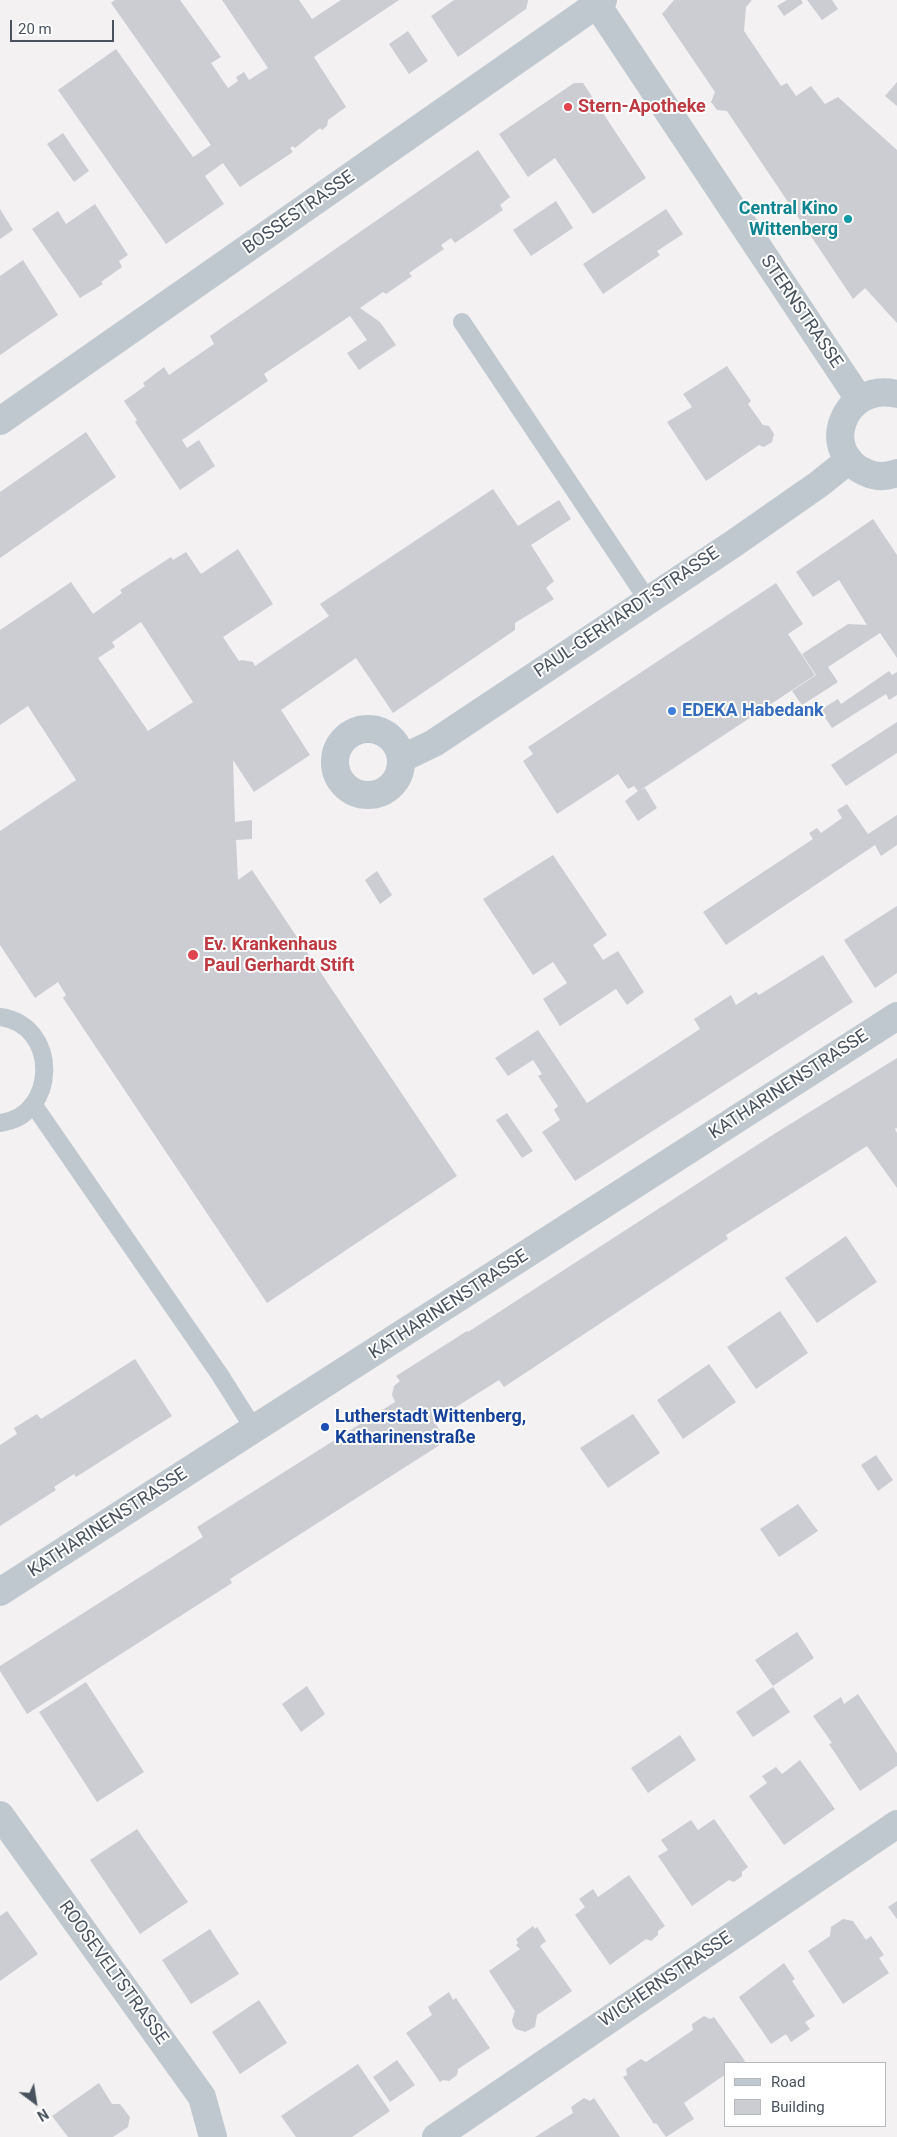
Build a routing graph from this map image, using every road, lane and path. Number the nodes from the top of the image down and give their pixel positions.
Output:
1 (598, 2) edge
2 (462, 322) dead end
3 (897, 394) edge
4 (859, 399) junction
5 (0, 422) edge
6 (849, 460) junction
7 (897, 473) edge
8 (647, 599) junction
9 (401, 759) dead end
10 (897, 1016) edge
11 (0, 1017) edge
12 (33, 1104) junction
13 (0, 1123) edge
14 (254, 1429) junction
15 (0, 1592) edge
16 (0, 1815) edge
17 (897, 1824) edge
18 (213, 2137) edge
19 (436, 2137) edge

1 - 4 street, STERNSTRASSE
1 - 5 street, BOSSESTRASSE
2 - 8 lane
3 - 4 street
4 - 6 street
6 - 7 street
6 - 8 street, PAUL-GERHARDT-STRASSE
8 - 9 street, PAUL-GERHARDT-STRASSE
10 - 14 street, KATHARINENSTRASSE
11 - 12 lane
12 - 13 lane
12 - 14 lane
14 - 15 street, KATHARINENSTRASSE
16 - 18 street, ROOSEVELTSTRASSE
17 - 19 street, WICHERNSTRASSE

